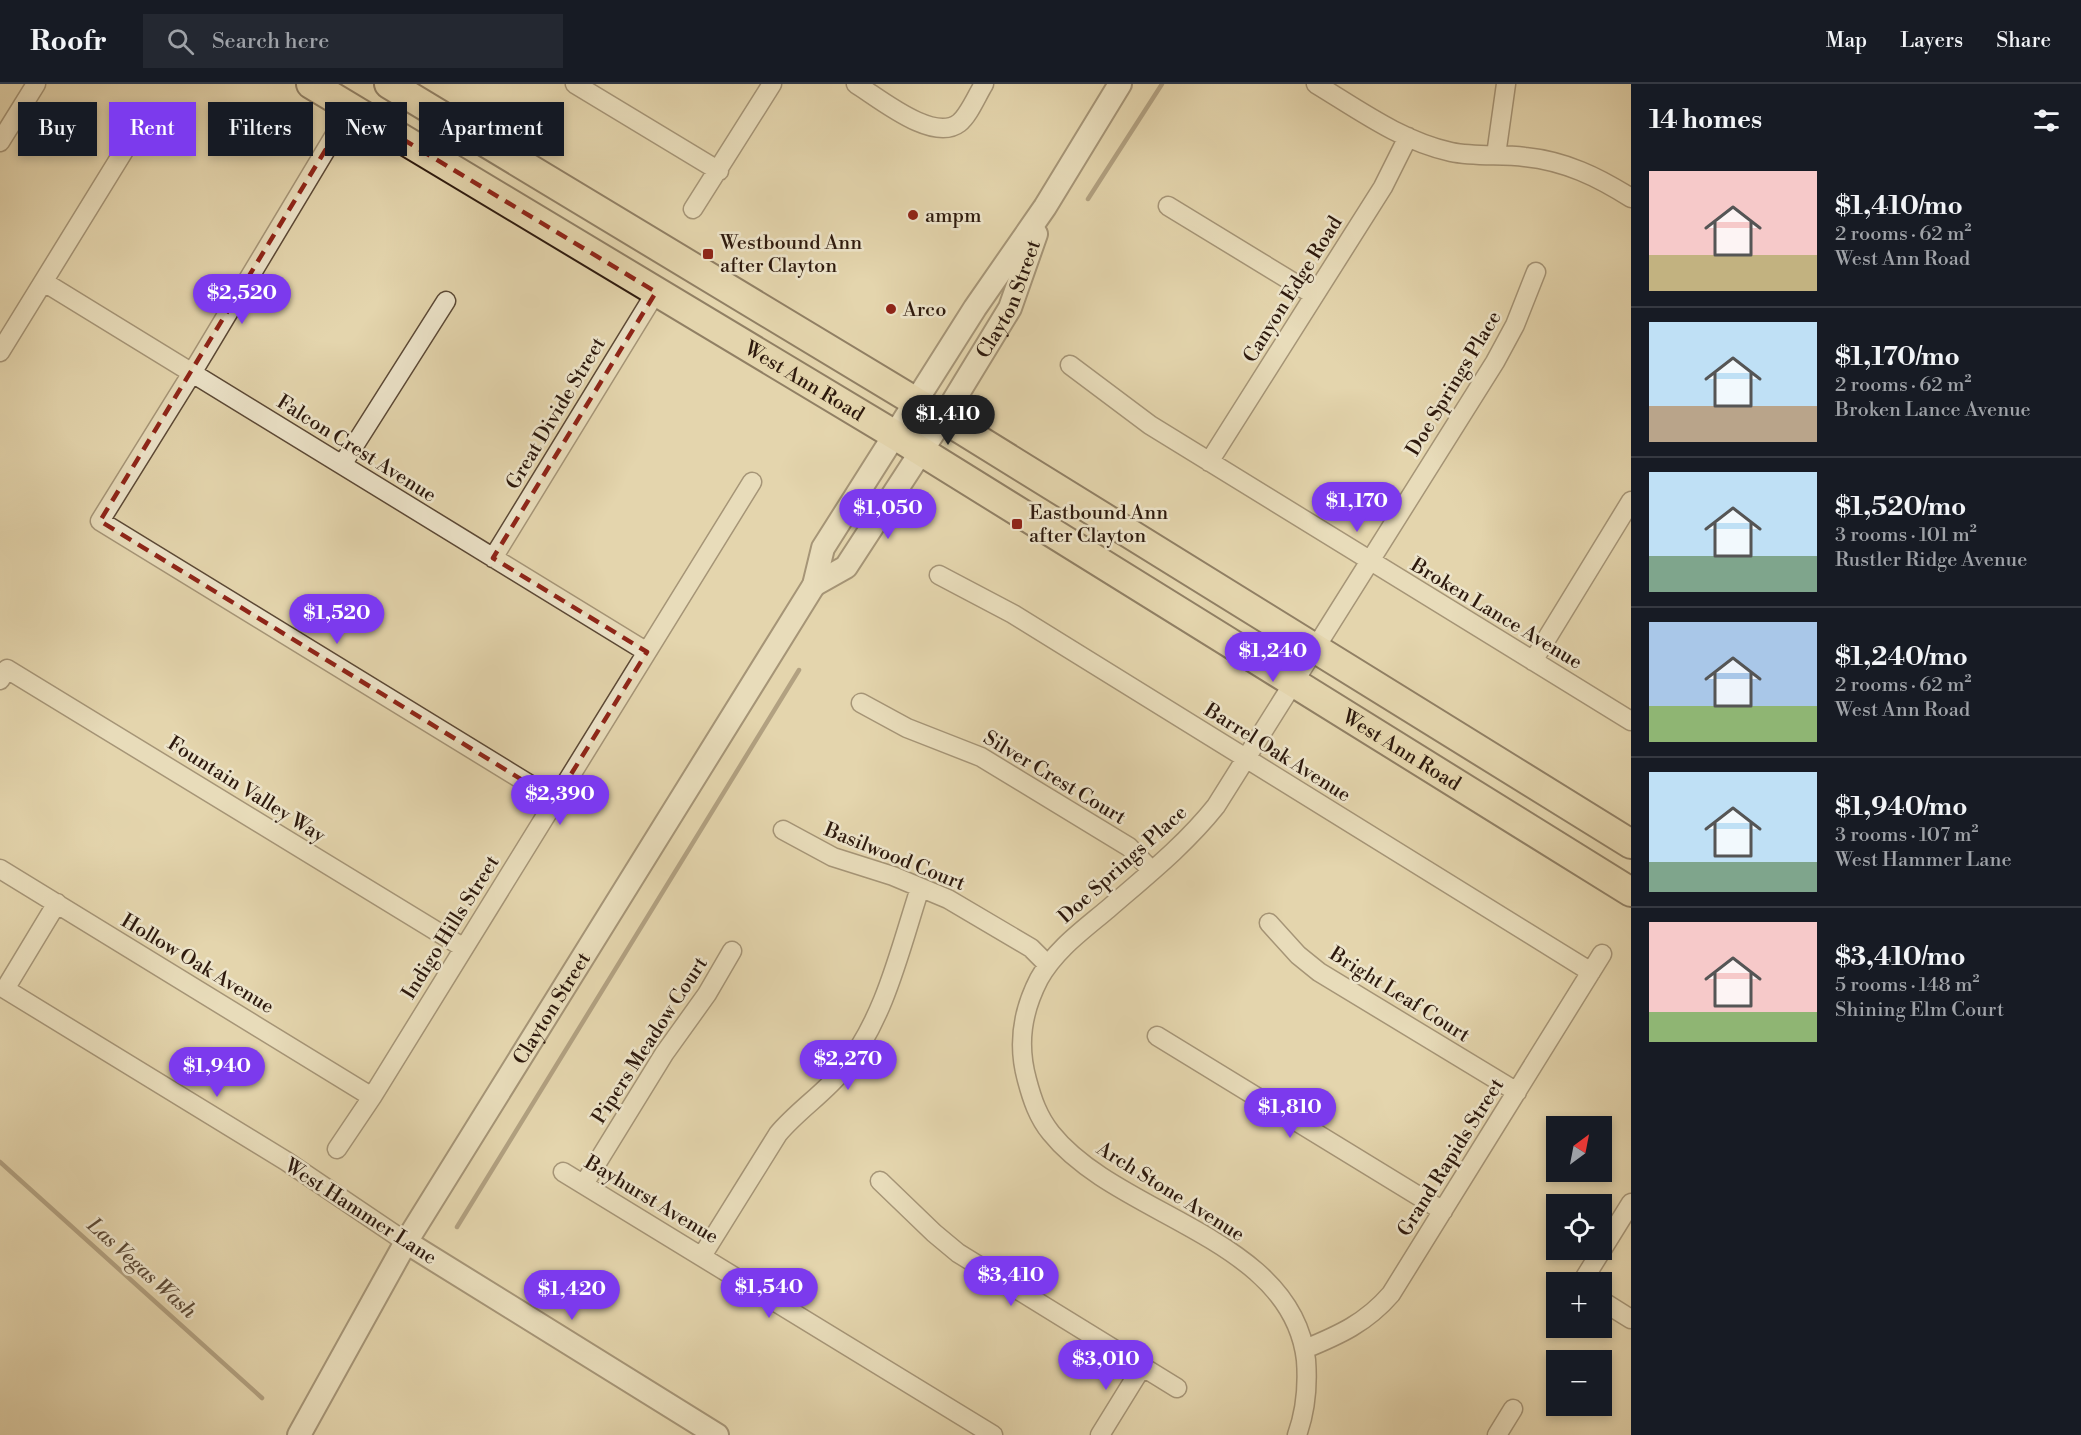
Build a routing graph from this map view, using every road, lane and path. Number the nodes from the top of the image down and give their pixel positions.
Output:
1 (36, 84) edge
2 (311, 84) edge
3 (389, 84) edge
4 (575, 84) edge
5 (772, 84) edge
6 (856, 84) edge
7 (984, 84) edge
8 (1120, 84) edge
9 (1316, 84) edge
10 (1506, 84) edge
11 (341, 102) edge
12 (407, 119) edge
13 (1408, 137) junction
14 (0, 142) edge
15 (407, 142) edge
16 (325, 151) edge
17 (1496, 155) junction
18 (121, 156) edge
19 (719, 171) junction
20 (539, 174) junction
21 (1631, 198) edge
22 (1168, 206) dead end
23 (1046, 207) junction
24 (693, 209) dead end
25 (1536, 272) dead end
26 (44, 282) junction
27 (656, 292) junction
28 (986, 293) junction
29 (1314, 295) junction
30 (446, 301) dead end
31 (1010, 308) junction
32 (811, 338) junction
33 (0, 352) edge
34 (1070, 365) dead end
35 (192, 373) junction
36 (917, 402) junction
37 (943, 418) junction
38 (895, 435) junction
39 (920, 451) junction
40 (1209, 462) junction
41 (342, 465) junction
42 (752, 482) dead end
43 (1631, 501) edge
44 (493, 558) junction
45 (1371, 562) junction
46 (939, 575) dead end
47 (814, 585) junction
48 (1316, 649) junction
49 (647, 652) junction
50 (1533, 661) junction
51 (4, 674) edge
52 (1294, 684) junction
53 (861, 703) dead end
54 (1631, 721) edge
55 (1248, 759) junction
56 (555, 800) junction
57 (783, 830) dead end
58 (1631, 844) edge
59 (0, 869) edge
60 (1152, 871) junction
61 (920, 888) junction
62 (1631, 892) edge
63 (57, 903) junction
64 (1269, 923) dead end
65 (464, 948) junction
66 (732, 951) dead end
67 (1602, 954) dead end
68 (1048, 965) junction
69 (1591, 972) junction
70 (1157, 1036) dead end
71 (1023, 1065) joint
72 (1516, 1092) junction
73 (372, 1097) junction
74 (337, 1149) dead end
75 (563, 1172) dead end
76 (880, 1181) dead end
77 (584, 1184) junction
78 (1631, 1203) edge
79 (1443, 1211) junction
80 (406, 1242) junction
81 (702, 1256) junction
82 (1588, 1272) edge
83 (1612, 1307) edge
84 (1631, 1319) edge
85 (1305, 1349) junction
86 (1143, 1367) junction
87 (1177, 1388) dead end
88 (1514, 1409) dead end
89 (299, 1435) edge
90 (717, 1435) edge
91 (993, 1435) edge
92 (1100, 1435) edge
93 (1297, 1435) edge
94 (1497, 1435) edge

1 - 14 street
2 - 11 main road, West Ann Road
3 - 20 main road, West Ann Road
4 - 19 street
5 - 19 street
6 - 7 street
8 - 23 street, Clayton Street
9 - 13 street
10 - 17 street
12 - 20 main road
13 - 17 street
13 - 29 street, Canyon Edge Road
15 - 27 main road, West Ann Road
16 - 35 street
17 - 21 street
18 - 26 street
19 - 24 street
20 - 32 main road, West Ann Road
22 - 29 street
23 - 28 street, Clayton Street
23 - 31 street, Clayton Street
25 - 45 street, Doe Springs Place
26 - 33 street
26 - 35 street, Falcon Crest Avenue
27 - 32 main road
27 - 38 main road, West Ann Road
27 - 44 street, Great Divide Street
28 - 31 street
28 - 36 street, Clayton Street
29 - 40 street, Canyon Edge Road
30 - 41 street
31 - 37 street, Clayton Street
32 - 36 main road, West Ann Road
34 - 40 street, Broken Lance Avenue
35 - 41 street, Falcon Crest Avenue
35 - 56 street
36 - 37 main road, West Ann Road
36 - 38 street, Clayton Street
37 - 39 street, Clayton Street
37 - 48 main road, West Ann Road
38 - 39 main road, West Ann Road
38 - 47 street, Clayton Street
39 - 47 street, Clayton Street
39 - 52 main road, West Ann Road
40 - 45 street, Broken Lance Avenue
41 - 44 street, Falcon Crest Avenue
42 - 49 street, Indigo Hills Street
43 - 50 street
44 - 49 street, Falcon Crest Avenue
45 - 48 street, Doe Springs Place
45 - 50 street, Broken Lance Avenue
46 - 55 street, Barrel Oak Avenue
47 - 80 street, Clayton Street
48 - 52 street, Doe Springs Place
48 - 58 main road, West Ann Road
49 - 56 street, Indigo Hills Street
50 - 54 street, Broken Lance Avenue
51 - 65 street, Fountain Valley Way
52 - 55 street, Doe Springs Place
52 - 62 main road, West Ann Road
53 - 60 street, Silver Crest Court
55 - 60 street, Doe Springs Place
55 - 69 street, Barrel Oak Avenue
56 - 65 street, Indigo Hills Street
57 - 61 street, Basilwood Court
59 - 63 street, Hollow Oak Avenue
60 - 68 street, Doe Springs Place
61 - 68 street, Basilwood Court
61 - 81 street
63 - 73 street, Hollow Oak Avenue
63 - 80 street, West Hammer Lane
64 - 72 street, Bright Leaf Court
65 - 73 street, Indigo Hills Street
66 - 77 street, Pipers Meadow Court
67 - 69 street, Grand Rapids Street
68 - 71 street, Doe Springs Place
69 - 72 street, Grand Rapids Street
70 - 79 street
71 - 85 street, Arch Stone Avenue
72 - 79 street, Grand Rapids Street
73 - 74 street, Indigo Hills Street
75 - 77 street, Bayhurst Avenue
76 - 86 street
77 - 81 street, Bayhurst Avenue
78 - 82 street
79 - 85 street, Grand Rapids Street
80 - 89 street, Clayton Street
80 - 90 street, West Hammer Lane
81 - 91 street, Bayhurst Avenue
83 - 84 street
85 - 93 street, Arch Stone Avenue
86 - 87 street
86 - 92 street
88 - 94 street

